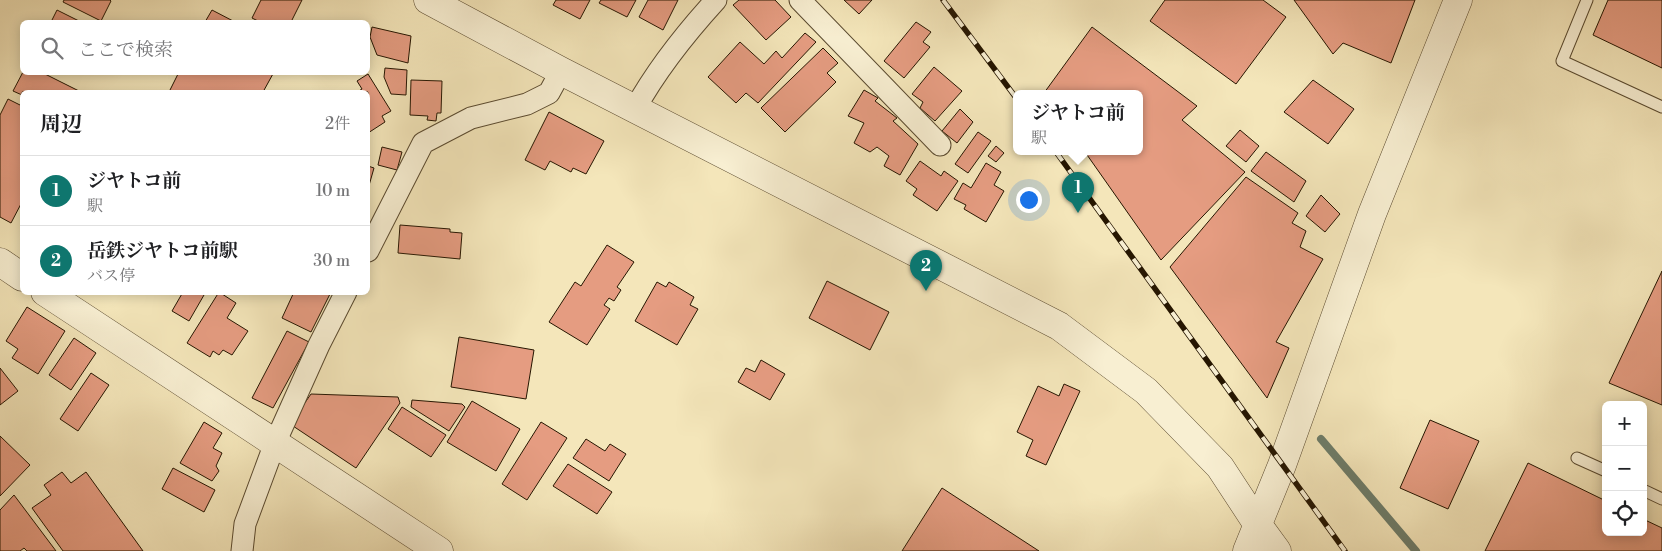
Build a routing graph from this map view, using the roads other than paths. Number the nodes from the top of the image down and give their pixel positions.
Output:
1 (428, 0) edge
2 (716, 0) edge
3 (800, 0) edge
4 (1458, 0) edge
5 (1587, 0) edge
6 (561, 71) junction
7 (1662, 107) edge
8 (635, 109) junction
9 (940, 145) dead end
10 (370, 247) edge
11 (0, 262) edge
12 (20, 276) edge
13 (50, 295) edge
14 (344, 295) edge
15 (274, 443) junction
16 (1577, 458) dead end
17 (1602, 469) edge
18 (1645, 491) edge
19 (1662, 499) edge
20 (1258, 525) junction
21 (242, 551) edge
22 (440, 551) edge
23 (1247, 551) edge
24 (1277, 551) edge

1 - 6 street
2 - 8 street
3 - 9 street
4 - 20 street
5 - 7 lane
6 - 8 street
6 - 10 street
8 - 20 street
11 - 12 street
13 - 15 street
14 - 15 street
15 - 21 street
15 - 22 street
16 - 17 lane
18 - 19 lane
20 - 23 street
20 - 24 street

